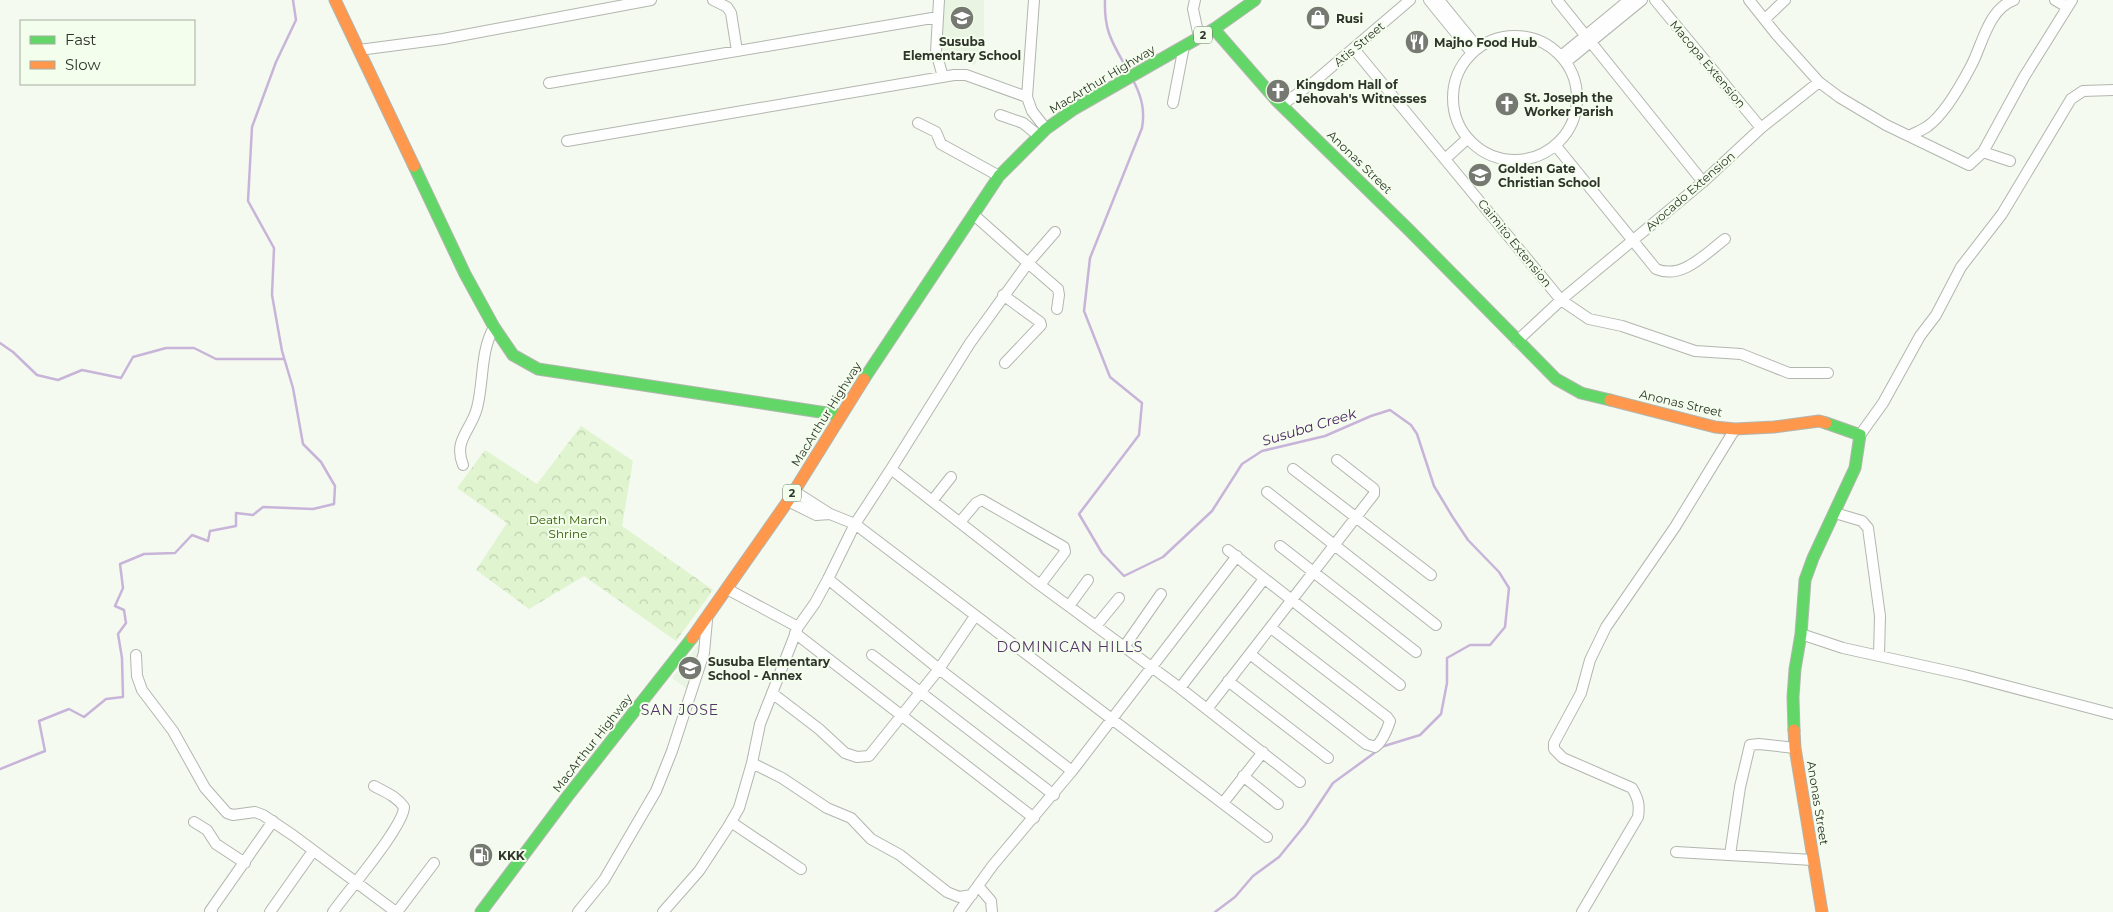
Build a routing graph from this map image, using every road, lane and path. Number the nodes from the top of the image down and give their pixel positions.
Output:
1 (335, 0) edge
2 (651, 0) edge
3 (713, 0) edge
4 (939, 0) edge
5 (1034, 0) edge
6 (1195, 0) edge
7 (1255, 0) edge
8 (1410, 0) edge
9 (1429, 0) edge
10 (1440, 0) edge
11 (1557, 0) edge
12 (1629, 0) edge
13 (1642, 0) edge
14 (1654, 0) edge
15 (1749, 0) edge
16 (1785, 0) edge
17 (2014, 0) edge
18 (2055, 0) edge
19 (2070, 4) edge
20 (938, 17) junction
21 (1765, 19) junction
22 (1214, 29) junction
23 (1199, 37) junction
24 (1589, 38) junction
25 (1184, 46) junction
26 (1354, 49) junction
27 (359, 50) junction
28 (1475, 50) junction
29 (737, 51) junction
30 (1563, 59) junction
31 (943, 77) junction
32 (1819, 82) junction
33 (549, 83) dead end
34 (2113, 90) edge
35 (1027, 96) junction
36 (1173, 103) dead end
37 (1282, 105) junction
38 (1000, 115) dead end
39 (918, 124) dead end
40 (1929, 126) junction
41 (1761, 128) junction
42 (1042, 132) junction
43 (1911, 135) junction
44 (1467, 138) junction
45 (567, 141) dead end
46 (1924, 142) junction
47 (1556, 146) junction
48 (1983, 152) junction
49 (1445, 159) junction
50 (2010, 161) dead end
51 (999, 176) junction
52 (1704, 182) junction
53 (974, 215) junction
54 (1055, 232) dead end
55 (1725, 239) dead end
56 (1633, 241) junction
57 (1028, 263) junction
58 (1003, 295) junction
59 (1561, 300) junction
60 (1057, 309) dead end
61 (494, 327) junction
62 (1517, 341) junction
63 (1006, 363) dead end
64 (1828, 373) dead end
65 (840, 415) junction
66 (1735, 429) junction
67 (1860, 435) junction
68 (1337, 460) dead end
69 (463, 466) dead end
70 (1293, 469) dead end
71 (891, 470) junction
72 (951, 478) dead end
73 (794, 490) junction
74 (1266, 492) dead end
75 (788, 501) junction
76 (932, 501) junction
77 (1835, 513) junction
78 (830, 514) junction
79 (1356, 516) junction
80 (960, 522) junction
81 (855, 524) junction
82 (1335, 544) junction
83 (1280, 546) dead end
84 (1228, 550) dead end
85 (1237, 556) junction
86 (1314, 572) junction
87 (1431, 575) dead end
88 (828, 579) junction
89 (1264, 579) junction
90 (1088, 580) dead end
91 (1040, 585) junction
92 (727, 589) junction
93 (1161, 594) dead end
94 (1119, 598) dead end
95 (1294, 600) junction
96 (1069, 606) junction
97 (975, 616) junction
98 (708, 618) junction
99 (1436, 624) dead end
100 (1096, 626) junction
101 (1271, 628) junction
102 (796, 630) junction
103 (1801, 634) junction
104 (1124, 647) junction
105 (1416, 652) dead end
106 (1250, 654) junction
107 (136, 655) dead end
108 (872, 655) dead end
109 (1879, 656) junction
110 (1150, 667) junction
111 (938, 668) junction
112 (1228, 682) junction
113 (1400, 685) dead end
114 (1180, 688) junction
115 (920, 692) junction
116 (772, 693) junction
117 (1207, 709) junction
118 (2113, 714) edge
119 (901, 716) junction
120 (1112, 720) junction
121 (1795, 748) junction
122 (1263, 752) junction
123 (1328, 758) dead end
124 (752, 763) junction
125 (1072, 771) junction
126 (1243, 776) junction
127 (1300, 782) dead end
128 (374, 786) dead end
129 (1054, 794) junction
130 (1223, 803) junction
131 (1278, 804) dead end
132 (1034, 818) junction
133 (273, 821) junction
134 (194, 822) dead end
135 (731, 822) junction
136 (1267, 837) dead end
137 (313, 851) junction
138 (1676, 852) dead end
139 (1730, 855) junction
140 (1813, 860) junction
141 (244, 863) junction
142 (434, 863) dead end
143 (801, 869) dead end
144 (355, 881) junction
145 (976, 891) junction
146 (212, 912) edge
147 (270, 912) edge
148 (333, 912) edge
149 (396, 912) edge
150 (481, 912) edge
151 (578, 912) edge
152 (663, 912) edge
153 (959, 912) edge
154 (992, 912) edge
155 (1582, 912) edge
156 (1822, 912) edge

1 - 27 main road
2 - 27 street
3 - 29 street
4 - 20 street
5 - 35 street
6 - 23 street
7 - 22 main road, MacArthur Highway / 2
8 - 26 street, Atis Street
9 - 28 street
10 - 28 street
11 - 24 street
12 - 24 street
13 - 24 street
14 - 41 street, Macopa Extension
15 - 21 street
16 - 21 street
17 - 40 street
18 - 19 street
19 - 48 street
20 - 29 street
20 - 31 street
21 - 32 street
22 - 23 main road, MacArthur Highway / 2
22 - 37 main road, Anonas Street
23 - 25 main road, MacArthur Highway / 2
24 - 30 street
24 - 52 street
25 - 36 street
25 - 42 main road, MacArthur Highway / 2
26 - 37 street, Atis Street
26 - 49 street, Caimito Extension
27 - 61 main road
28 - 30 street
28 - 44 street
29 - 33 street
30 - 47 street
31 - 35 street
31 - 45 street
32 - 41 street, Avocado Extension
32 - 43 street
34 - 67 street
35 - 42 street
37 - 62 main road, Anonas Street
38 - 42 street
39 - 51 street
40 - 43 street
40 - 46 street
41 - 52 street, Avocado Extension
42 - 51 main road, MacArthur Highway / 2
43 - 46 street
44 - 47 street
44 - 49 street
46 - 48 street
47 - 56 street
48 - 50 street
49 - 59 street, Caimito Extension
51 - 53 main road, MacArthur Highway / 2
52 - 56 street, Avocado Extension
53 - 57 street
53 - 65 main road, MacArthur Highway / 2
54 - 57 street
55 - 56 street
56 - 59 street, Avocado Extension
57 - 58 street
57 - 60 street
58 - 63 street
58 - 71 street
59 - 62 street, Avocado Extension
59 - 64 street, Caimito Extension
61 - 65 main road
61 - 69 street
62 - 66 main road, Anonas Street
65 - 73 main road, MacArthur Highway / 2
66 - 67 main road, Anonas Street
66 - 155 street
67 - 77 main road, Anonas Street
68 - 79 street
70 - 79 street
71 - 76 street
71 - 81 street
72 - 76 street
73 - 75 main road, MacArthur Highway / 2
73 - 78 street
74 - 82 street
75 - 78 street
75 - 92 main road, MacArthur Highway / 2
76 - 80 street
77 - 103 main road, Anonas Street
77 - 109 street
78 - 81 street
79 - 82 street
79 - 87 street
80 - 91 street
80 - 91 street
81 - 88 street
81 - 97 street
82 - 86 street
82 - 99 street
83 - 86 street
84 - 85 street
85 - 89 street
85 - 110 street
86 - 95 street
86 - 105 street
88 - 102 street
88 - 111 street
89 - 95 street
89 - 114 street
90 - 96 street
91 - 96 street
92 - 98 main road, MacArthur Highway / 2
92 - 102 street
93 - 104 street
94 - 100 street
95 - 101 street
95 - 113 street
96 - 100 street
97 - 111 street
97 - 120 street
98 - 150 main road, MacArthur Highway / 2
98 - 151 street
100 - 104 street
101 - 106 street
101 - 106 street
102 - 116 street
102 - 119 street
103 - 109 street
103 - 121 main road, Anonas Street
104 - 110 street
106 - 112 street
107 - 133 street
108 - 115 street
109 - 118 street
110 - 114 street
110 - 120 street
111 - 115 street
111 - 125 street
112 - 117 street
112 - 123 street
114 - 117 street
115 - 119 street
115 - 129 street
116 - 119 street
116 - 124 street
117 - 122 street
119 - 132 street
120 - 125 street
120 - 130 street
121 - 139 street
121 - 140 main road, Anonas Street
122 - 126 street
122 - 127 street
124 - 135 street
124 - 145 street
125 - 129 street
126 - 130 street
126 - 131 street
128 - 144 street
129 - 132 street
130 - 136 street
132 - 145 street
133 - 137 street
133 - 141 street
134 - 141 street
135 - 143 street
135 - 152 street
137 - 144 street
137 - 147 street
138 - 139 street
139 - 140 street
140 - 156 main road, Anonas Street
141 - 146 street
142 - 149 street
144 - 148 street
144 - 149 street
145 - 153 street
145 - 154 street

